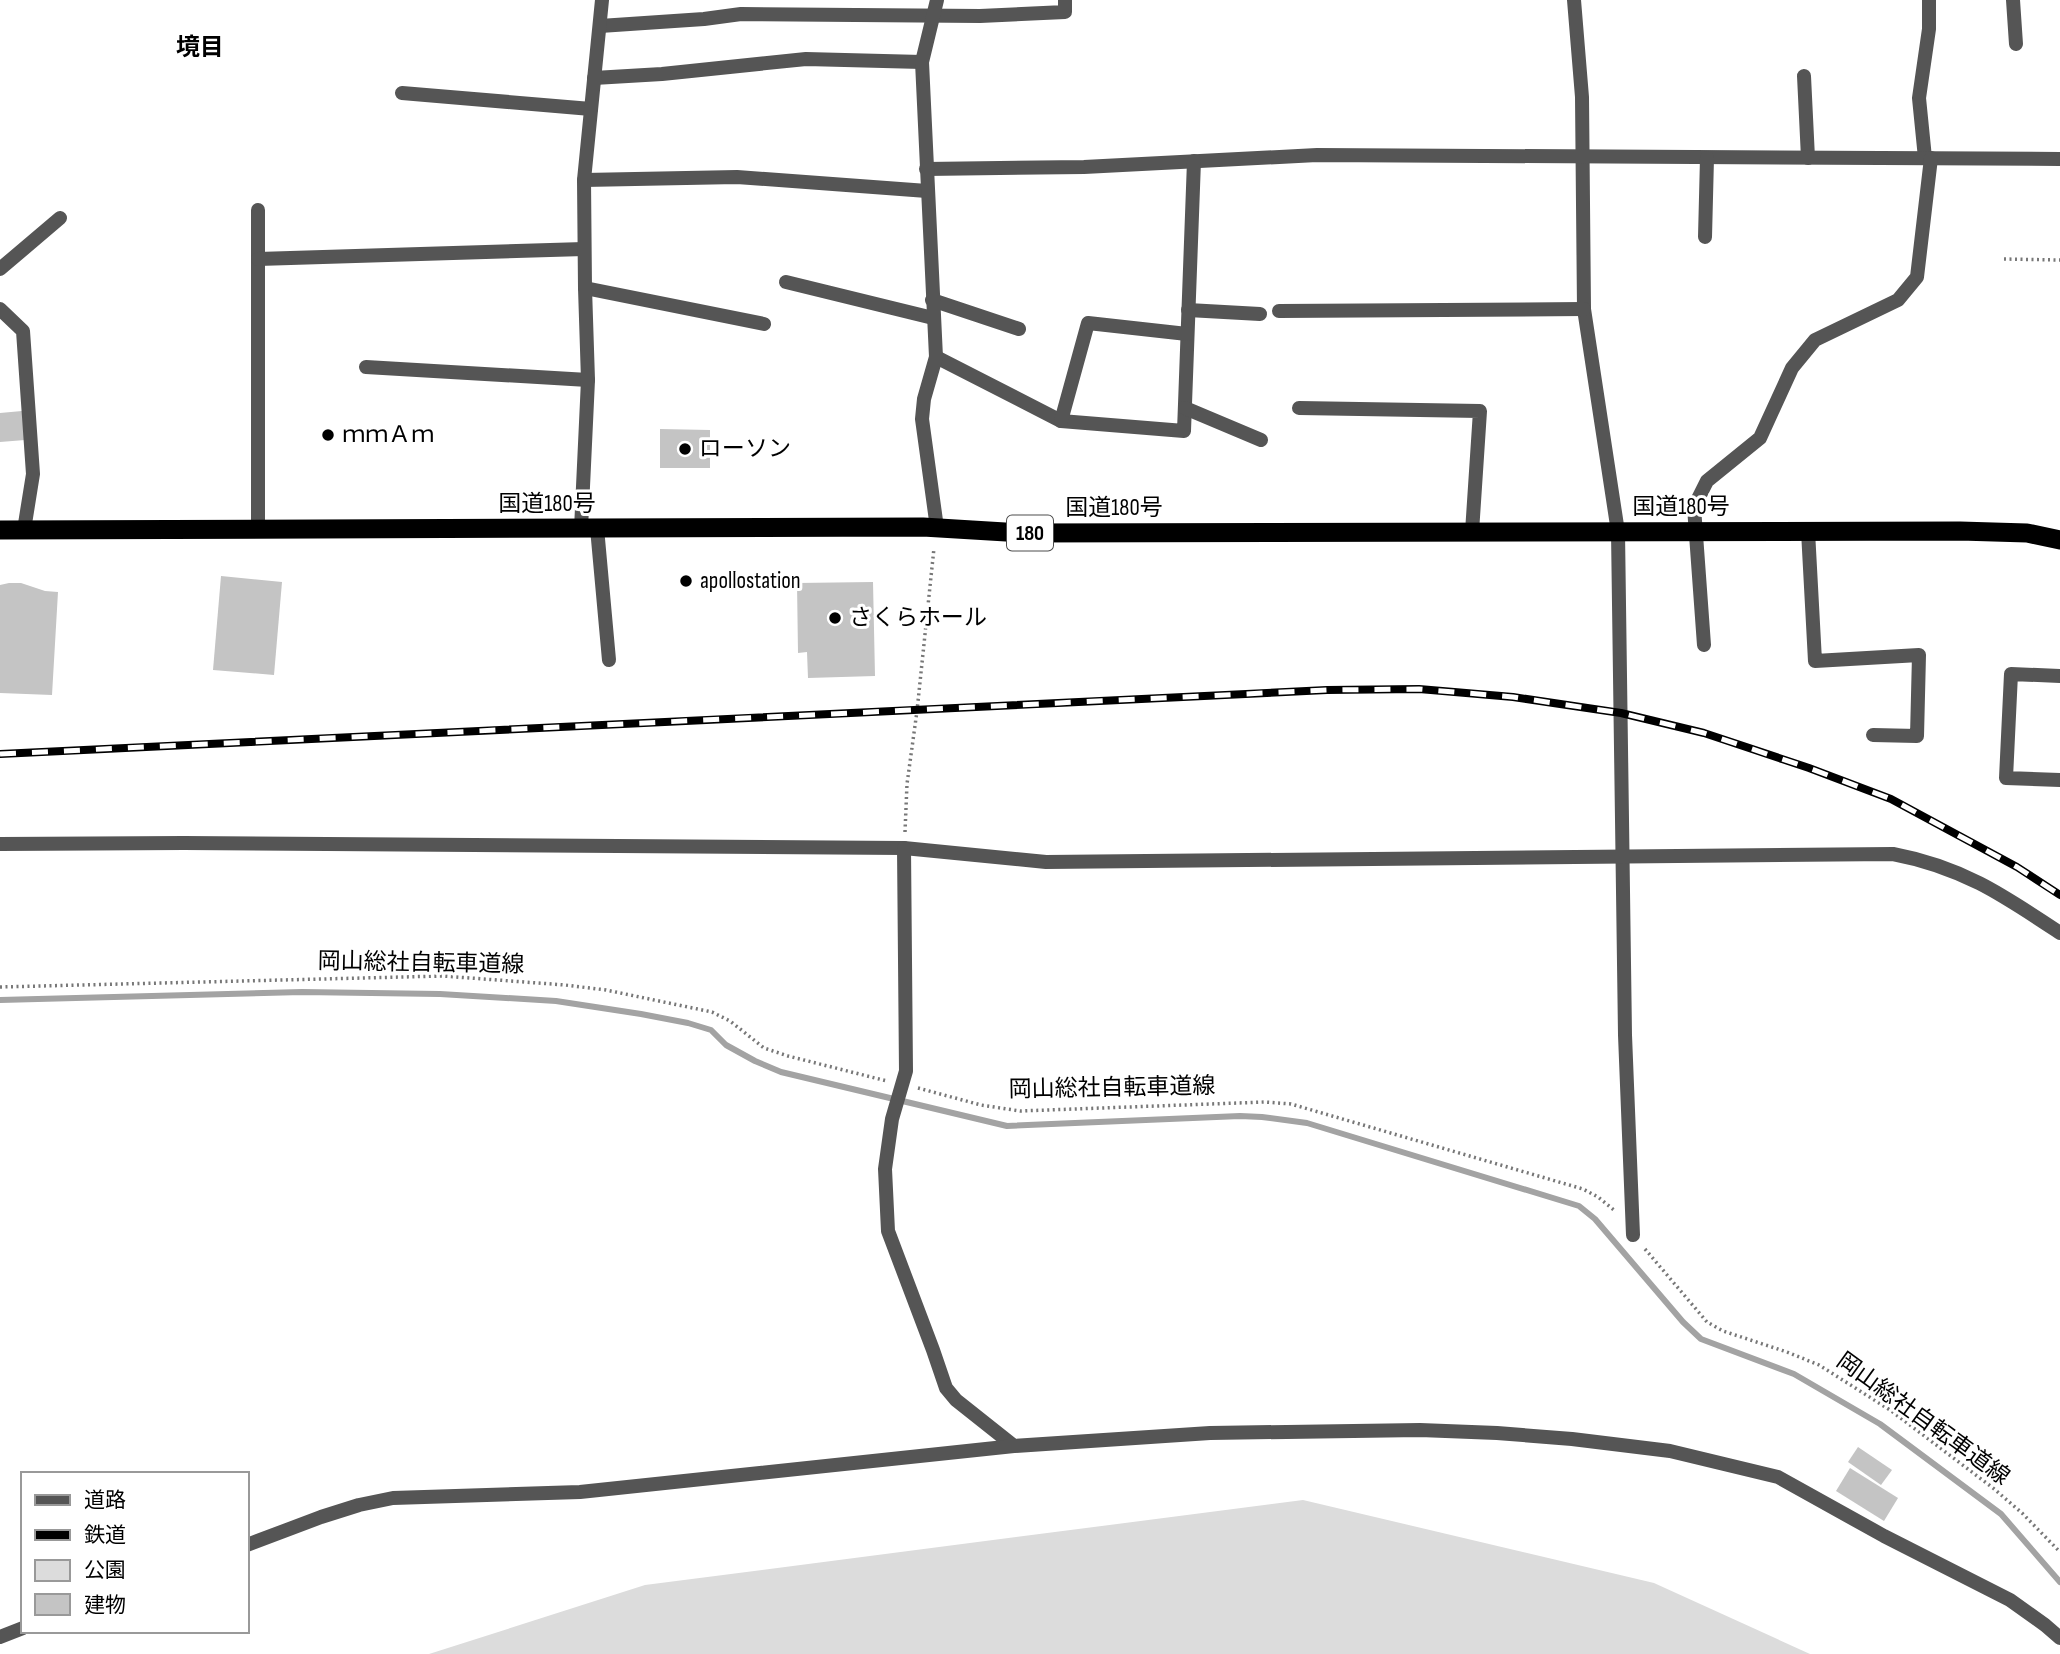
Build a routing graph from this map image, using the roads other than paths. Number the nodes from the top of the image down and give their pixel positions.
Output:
1 (602, 0) edge
2 (937, 0) edge
3 (1065, 0) edge
4 (1574, 0) edge
5 (1928, 0) edge
6 (2014, 0) edge
7 (934, 16) junction
8 (600, 26) junction
9 (2016, 44) dead end
10 (922, 62) junction
11 (1804, 76) dead end
12 (594, 78) junction
13 (402, 93) dead end
14 (591, 109) junction
15 (1581, 157) junction
16 (1707, 158) junction
17 (1808, 158) junction
18 (1928, 158) junction
19 (2060, 159) edge
20 (1194, 161) junction
21 (926, 169) junction
22 (584, 180) junction
23 (928, 191) junction
24 (258, 210) dead end
25 (60, 218) dead end
26 (1705, 237) dead end
27 (584, 249) junction
28 (258, 260) junction
29 (0, 269) edge
30 (786, 282) dead end
31 (584, 288) junction
32 (932, 300) junction
33 (0, 309) edge
34 (1584, 309) junction
35 (1188, 310) junction
36 (1279, 311) dead end
37 (1259, 314) dead end
38 (933, 318) junction
39 (764, 324) dead end
40 (1019, 329) dead end
41 (1187, 334) junction
42 (936, 357) junction
43 (366, 368) dead end
44 (588, 380) junction
45 (1185, 408) junction
46 (1299, 408) dead end
47 (1061, 421) junction
48 (1261, 440) dead end
49 (589, 528) junction
50 (937, 528) junction
51 (258, 529) junction
52 (0, 530) edge
53 (24, 530) junction
54 (1695, 531) junction
55 (1808, 531) junction
56 (1472, 532) junction
57 (1618, 532) junction
58 (2060, 540) edge
59 (1704, 645) dead end
60 (609, 660) dead end
61 (2060, 676) edge
62 (1872, 735) dead end
63 (2060, 780) edge
64 (0, 844) edge
65 (904, 848) junction
66 (1623, 856) junction
67 (2060, 933) edge
68 (1633, 1234) road end
69 (1014, 1446) junction
70 (248, 1545) edge
71 (21, 1629) edge
72 (0, 1637) edge
73 (2060, 1638) edge

1 - 8 street
2 - 7 street
3 - 7 street
4 - 15 street
5 - 18 street
6 - 9 street
7 - 8 street
7 - 10 street
8 - 12 street
10 - 12 street
10 - 21 street
11 - 17 street
12 - 14 street
13 - 14 street
14 - 22 street
15 - 16 street
15 - 20 street
15 - 34 street
16 - 17 street
16 - 26 street
17 - 18 street
18 - 19 street
18 - 54 street
20 - 21 street
20 - 35 street
21 - 23 street
22 - 23 street
22 - 27 street
23 - 32 street
24 - 28 street
25 - 29 street
27 - 28 street
27 - 31 street
28 - 51 street
30 - 38 street
31 - 39 street
31 - 44 street
32 - 38 street
32 - 40 street
33 - 53 street
34 - 36 street
34 - 57 street
35 - 37 street
35 - 41 street
38 - 42 street
41 - 45 street
41 - 47 street
42 - 47 street
42 - 50 street
43 - 44 street
44 - 49 street
45 - 47 street
45 - 48 street
46 - 56 street
49 - 50 highway, 国道180号 / 180
49 - 51 highway, 国道180号 / 180
49 - 60 street
50 - 56 highway, 国道180号 / 180
51 - 53 highway, 国道180号 / 180
52 - 53 highway, 国道180号 / 180
54 - 55 highway, 国道180号 / 180
54 - 57 highway, 国道180号 / 180
54 - 59 street
55 - 58 highway, 国道180号 / 180
55 - 62 street
56 - 57 highway, 国道180号 / 180
57 - 66 street
61 - 63 street
64 - 65 street
65 - 66 street
65 - 69 street
66 - 67 street
66 - 68 street
69 - 70 street
69 - 73 street
71 - 72 street

